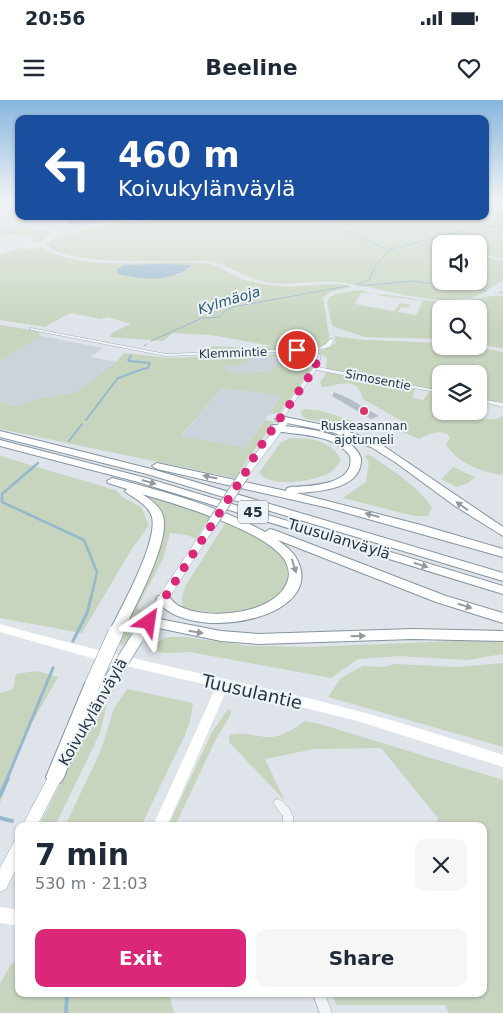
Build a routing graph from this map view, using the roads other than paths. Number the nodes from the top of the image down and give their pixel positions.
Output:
1 (32, 329) dead end
2 (332, 340) dead end
3 (310, 351) junction
4 (315, 368) junction
5 (432, 390) edge
6 (487, 402) edge
7 (503, 405) edge
8 (280, 424) junction
9 (0, 434) edge
10 (26, 439) junction
11 (0, 444) edge
12 (0, 448) edge
13 (112, 481) junction
14 (258, 486) junction
15 (239, 522) junction
16 (503, 532) edge
17 (503, 553) edge
18 (503, 577) edge
19 (503, 590) edge
20 (163, 599) junction
21 (503, 618) edge
22 (149, 622) junction
23 (0, 628) edge
24 (503, 636) edge
25 (99, 685) junction
26 (223, 685) junction
27 (503, 761) edge
28 (55, 777) joint
29 (278, 804) dead end
30 (31, 822) edge
31 (162, 822) edge
32 (288, 822) edge
33 (15, 854) edge
34 (0, 884) edge
35 (0, 916) edge
36 (15, 918) edge
37 (320, 997) edge
38 (326, 1013) edge

1 - 3 street, Klemmintie
2 - 3 street
3 - 4 street, Koivukylänväylä
4 - 5 street, Simosentie
4 - 8 street, Koivukylänväylä
6 - 7 street
8 - 14 highway
16 -> 8 highway
8 - 20 main road, Koivukylänväylä, bridge
9 - 10 highway, Tuusulanväylä / 45
14 -> 10 highway
10 - 18 highway, Tuusulanväylä / 45
11 -> 19 highway, Tuusulanväylä / 45
12 - 13 highway
13 - 15 highway
13 - 25 highway, bridge
17 -> 14 highway
15 -> 20 highway
15 -> 21 highway
20 - 22 main road, Koivukylänväylä
22 -> 24 highway
22 - 25 main road, Koivukylänväylä, bridge
23 - 26 main road, Tuusulantie
25 - 28 highway
26 - 27 main road, Tuusulantie
26 - 31 main road
28 - 30 main road, Koivukylänväylä
29 - 32 street
33 - 34 main road
35 - 36 main road
37 - 38 street

